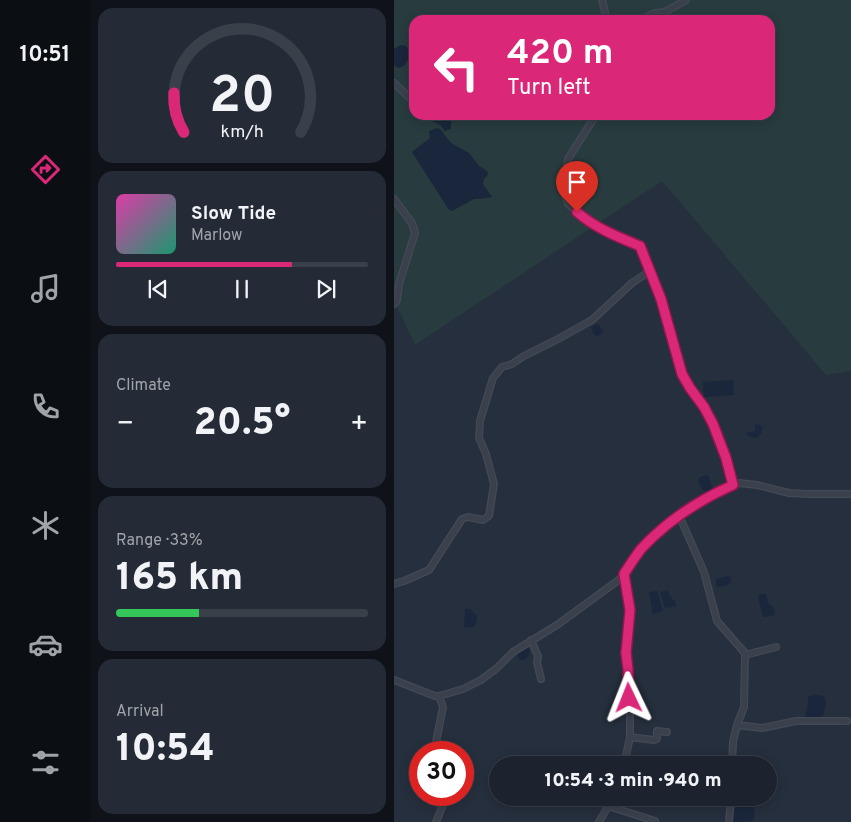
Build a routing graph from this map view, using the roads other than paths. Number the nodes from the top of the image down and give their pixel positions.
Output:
1 (602, 0) edge
2 (686, 0) edge
3 (606, 15) edge
4 (650, 15) edge
5 (394, 83) edge
6 (409, 97) edge
7 (593, 120) edge
8 (394, 199) edge
9 (650, 271) junction
10 (394, 304) edge
11 (733, 485) junction
12 (851, 494) edge
13 (679, 516) junction
14 (624, 574) junction
15 (394, 584) edge
16 (531, 640) junction
17 (776, 647) dead end
18 (745, 655) junction
19 (541, 679) dead end
20 (394, 680) edge
21 (439, 696) junction
22 (847, 721) dead end
23 (737, 725) junction
24 (667, 732) dead end
25 (630, 737) junction
26 (438, 741) edge
27 (626, 756) edge
28 (732, 756) edge
29 (443, 806) edge
30 (608, 806) joint
31 (730, 806) edge
32 (655, 821) dead end
33 (436, 822) edge
34 (599, 822) edge
35 (729, 822) edge

1 - 3 street
2 - 4 street
5 - 6 street
7 - 9 street
8 - 10 street
9 - 11 street
9 - 15 street
11 - 12 street
11 - 13 street
13 - 14 street
13 - 18 street
14 - 16 street
14 - 25 street
16 - 19 street
16 - 21 street
17 - 18 street
18 - 23 street
20 - 21 street
21 - 26 street
22 - 23 street
23 - 28 street
24 - 25 street
25 - 27 street
29 - 33 street
30 - 32 street
30 - 34 street
31 - 35 street

